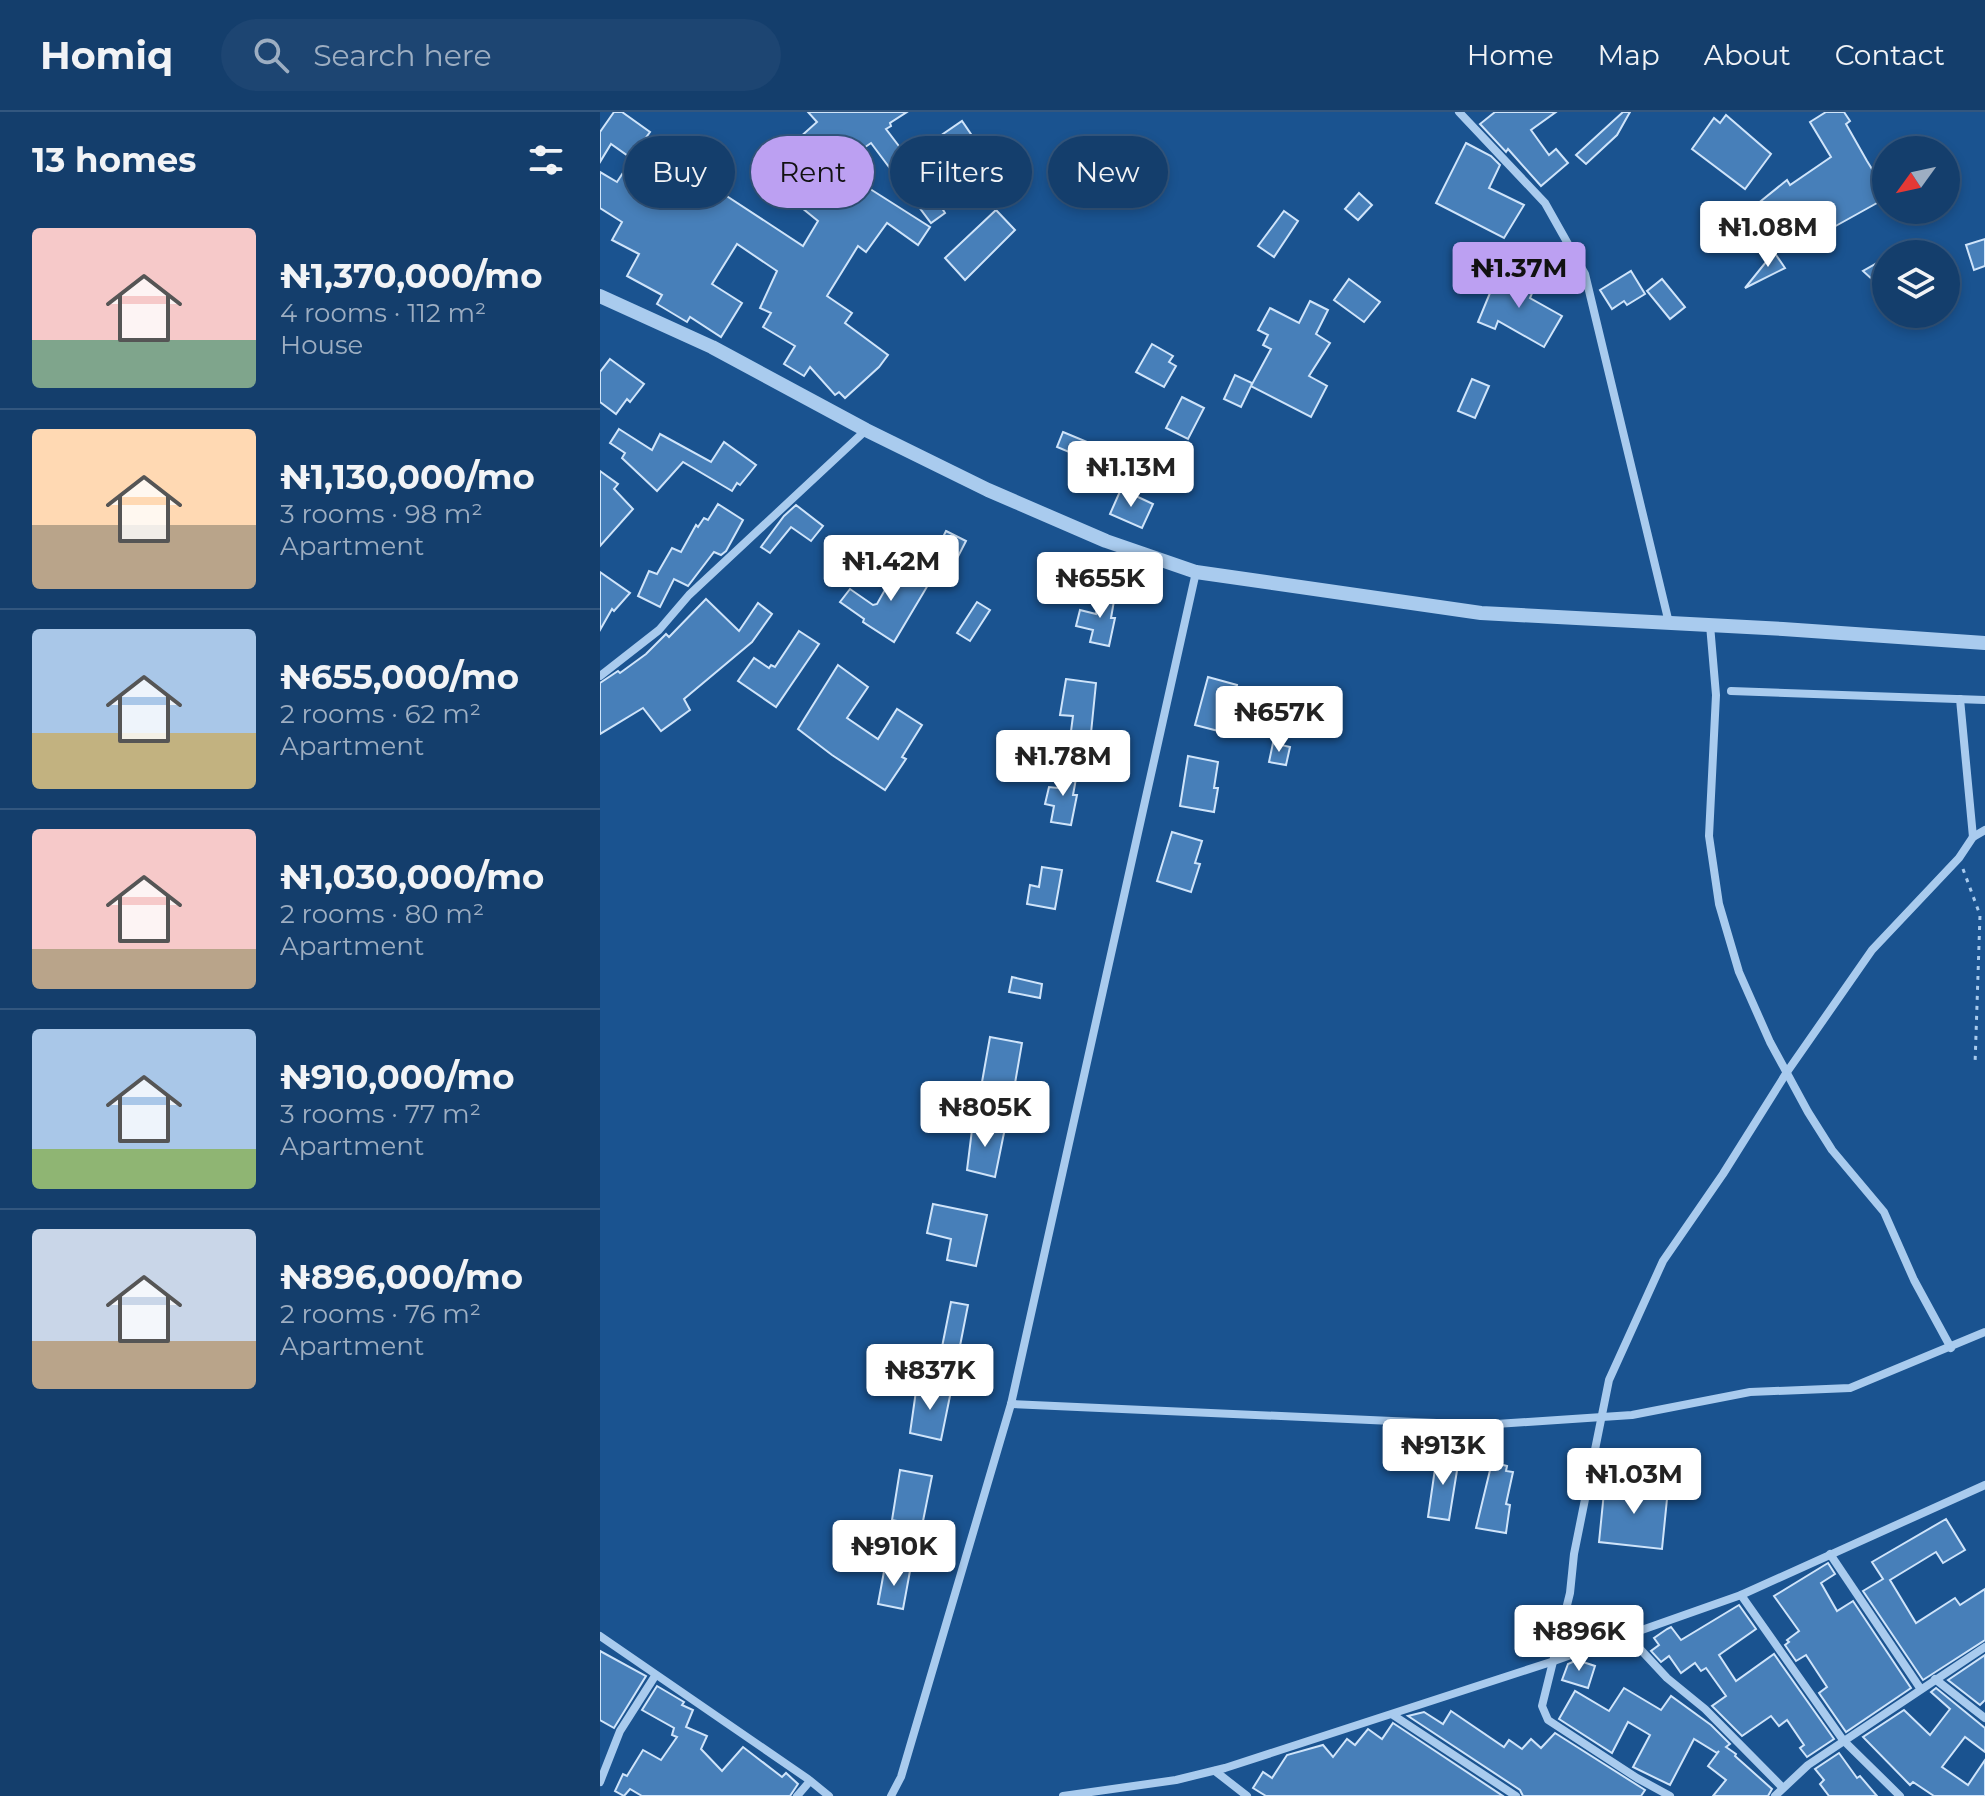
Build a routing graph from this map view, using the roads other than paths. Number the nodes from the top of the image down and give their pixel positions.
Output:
1 (1459, 112) edge
2 (600, 296) edge
3 (866, 430) junction
4 (1196, 572) junction
5 (1669, 623) junction
6 (1710, 625) junction
7 (1985, 643) edge
8 (600, 676) edge
9 (1731, 691) dead end
10 (1960, 699) junction
11 (1985, 700) edge
12 (1985, 830) edge
13 (1973, 837) junction
14 (1787, 1072) junction
15 (1985, 1332) edge
16 (1951, 1348) junction
17 (1011, 1404) junction
18 (1604, 1416) junction
19 (1985, 1485) edge
20 (1830, 1554) junction
21 (1741, 1595) junction
22 (1627, 1635) junction
23 (600, 1636) edge
24 (1985, 1647) edge
25 (1551, 1662) junction
26 (655, 1676) junction
27 (1935, 1679) junction
28 (1920, 1688) junction
29 (1393, 1715) junction
30 (1985, 1718) edge
31 (1843, 1740) junction
32 (1215, 1771) junction
33 (810, 1781) junction
34 (600, 1782) edge
35 (1783, 1788) junction
36 (797, 1796) edge
37 (829, 1796) edge
38 (891, 1796) edge
39 (1070, 1796) edge
40 (1247, 1796) edge
41 (1516, 1796) edge
42 (1670, 1796) edge
43 (1775, 1796) edge
44 (1900, 1796) edge

1 - 5 street
2 - 3 street
3 - 4 street
3 - 8 street
4 - 5 street
4 - 17 street
5 - 6 street
6 - 7 street
6 - 14 street
9 - 10 street
10 - 11 street
10 - 13 street
12 - 13 street
13 - 14 street
14 - 16 street
14 - 18 street
15 - 16 street
16 - 18 street
17 - 18 street
17 - 38 street
18 - 25 street
19 - 20 street
20 - 21 street
20 - 28 street
21 - 22 street
21 - 31 street
22 - 25 street
22 - 35 street
23 - 26 street
24 - 27 street
25 - 29 street
25 - 42 street
26 - 33 street
26 - 34 street
27 - 28 street
27 - 30 street
28 - 31 street
29 - 32 street
29 - 41 street
31 - 35 street
31 - 44 street
32 - 39 street
32 - 40 street
33 - 36 street
33 - 37 street
35 - 43 street

